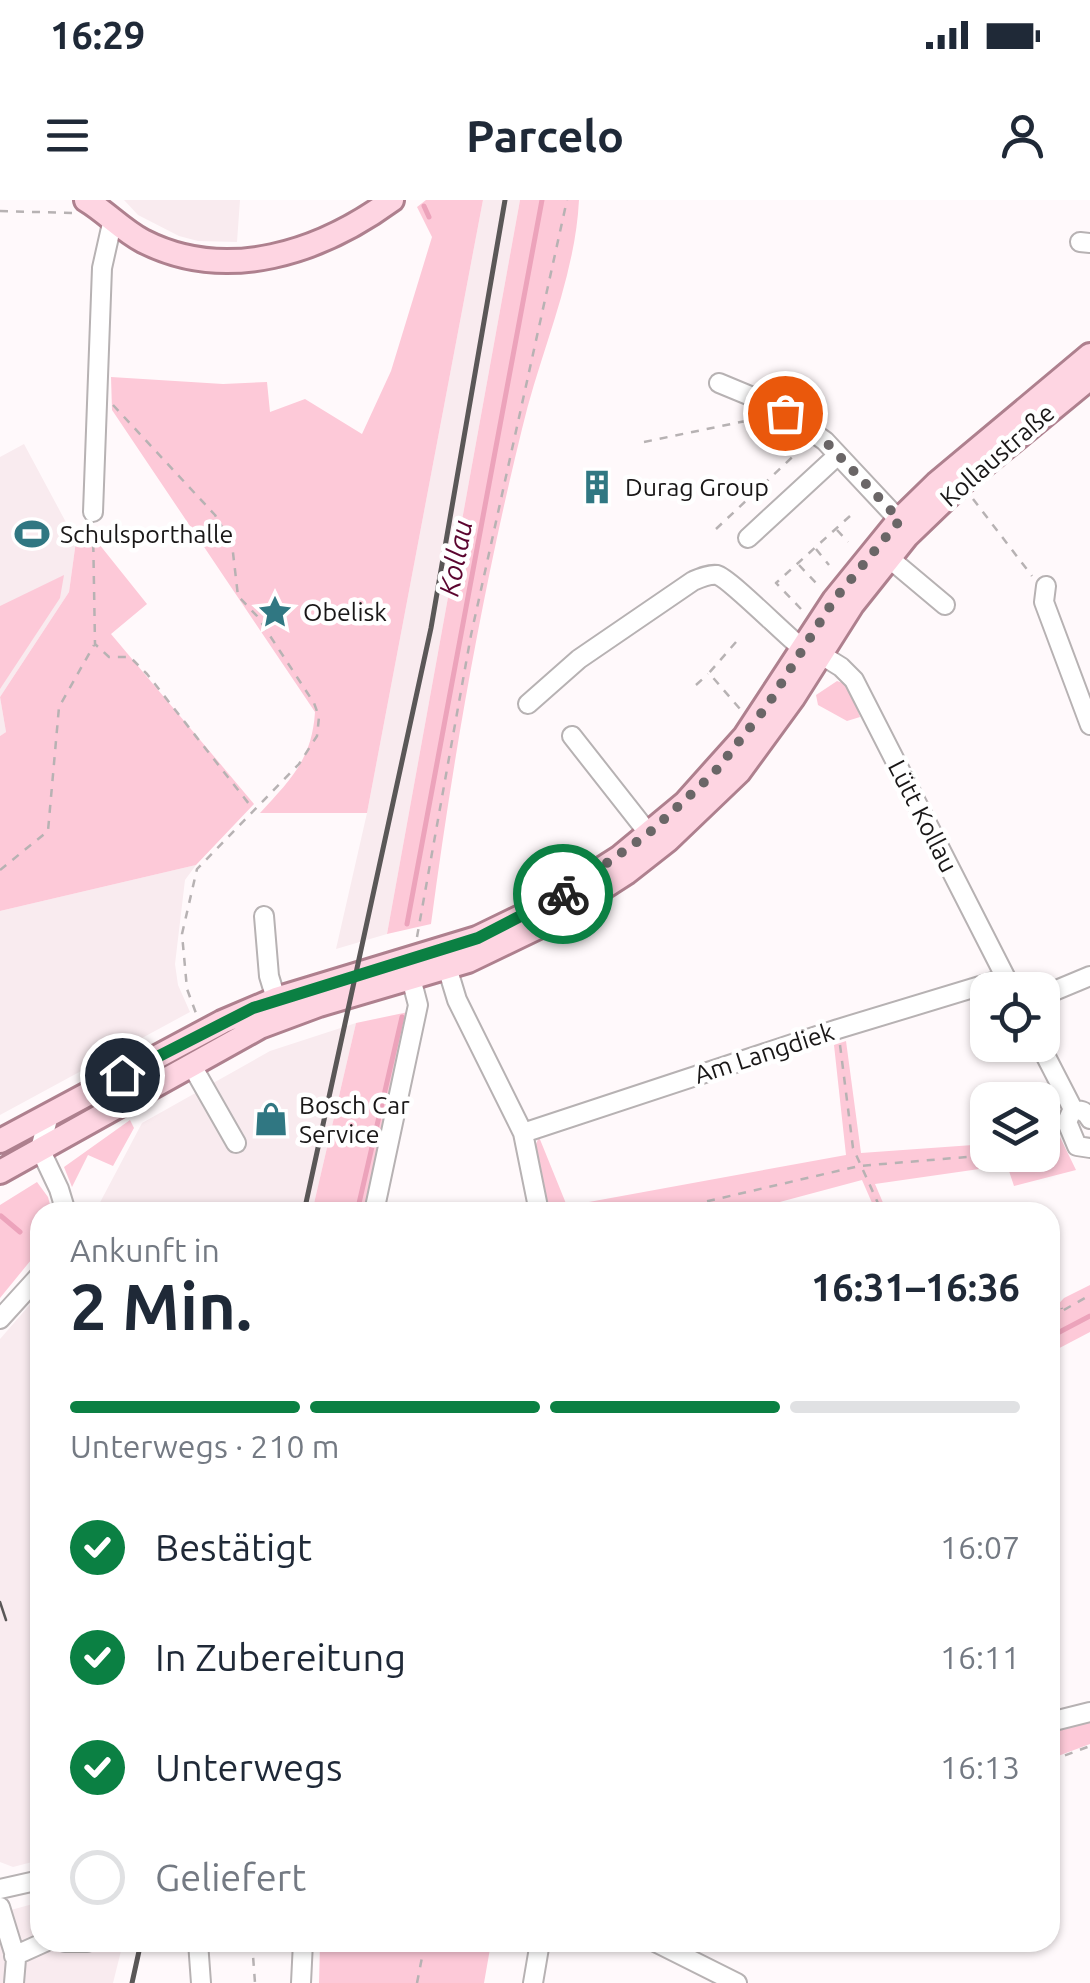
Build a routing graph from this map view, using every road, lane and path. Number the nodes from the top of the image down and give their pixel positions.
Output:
1 (392, 200) edge
2 (567, 200) edge
3 (90, 202) edge
4 (0, 212) edge
5 (112, 219) junction
6 (1090, 355) edge
7 (1090, 378) edge
8 (718, 383) dead end
9 (100, 392) junction
10 (785, 413) junction
11 (817, 435) junction
12 (644, 442) dead end
13 (838, 455) junction
14 (961, 484) junction
15 (94, 503) joint
16 (850, 516) dead end
17 (900, 520) junction
18 (836, 528) junction
19 (716, 529) dead end
20 (748, 538) dead end
21 (848, 542) dead end
22 (814, 548) junction
23 (889, 558) junction
24 (798, 564) junction
25 (830, 564) dead end
26 (816, 583) dead end
27 (1046, 586) joint
28 (946, 606) dead end
29 (801, 608) dead end
30 (736, 642) dead end
31 (95, 644) junction
32 (811, 651) junction
33 (710, 672) junction
34 (696, 685) dead end
35 (528, 704) dead end
36 (754, 725) junction
37 (1090, 725) edge
38 (572, 736) dead end
39 (254, 809) junction
40 (648, 834) junction
41 (0, 870) edge
42 (264, 916) dead end
43 (419, 944) dead end
44 (446, 967) junction
45 (1004, 972) edge
46 (1090, 976) edge
47 (411, 978) junction
48 (1060, 988) edge
49 (970, 994) edge
50 (276, 999) junction
51 (838, 1029) junction
52 (205, 1030) junction
53 (1050, 1062) edge
54 (191, 1064) junction
55 (49, 1115) junction
56 (1082, 1115) edge
57 (524, 1133) junction
58 (0, 1141) edge
59 (236, 1143) dead end
60 (1090, 1148) edge
61 (40, 1149) junction
62 (970, 1157) edge
63 (859, 1166) junction
64 (0, 1172) edge
65 (64, 1202) edge
66 (376, 1202) edge
67 (538, 1202) edge
68 (700, 1202) edge
69 (877, 1202) edge
70 (30, 1286) edge
71 (1090, 1296) edge
72 (1060, 1303) edge
73 (1063, 1311) junction
74 (1060, 1313) edge
75 (0, 1319) edge
76 (1090, 1712) edge
77 (1060, 1720) edge
78 (1090, 1746) edge
79 (1060, 1757) edge
80 (30, 1882) edge
81 (0, 1890) edge
82 (0, 1907) edge
83 (30, 1949) edge
84 (199, 1952) edge
85 (253, 1952) edge
86 (303, 1952) edge
87 (424, 1952) edge
88 (538, 1952) edge
89 (676, 1952) edge
90 (14, 1956) junction
91 (253, 1958) junction
92 (246, 1959) dead end
93 (14, 1983) edge
94 (201, 1983) edge
95 (255, 1983) edge
96 (301, 1983) edge
97 (417, 1983) edge
98 (533, 1983) edge
99 (737, 1983) edge

1 - 5 main road
2 - 43 path
3 - 4 path
3 - 5 main road
5 - 9 street
6 - 17 main road, Kollaustraße
7 - 14 main road, Kollaustraße
8 - 10 street
9 - 15 street
9 - 39 path
10 - 11 street
10 - 12 path
11 - 13 street
11 - 19 path
13 - 17 street
13 - 20 street
14 - 23 main road, Kollaustraße
14 - 27 path
15 - 31 path
16 - 18 path
17 - 32 main road, Kollaustraße
18 - 21 path
18 - 22 path
22 - 24 path
22 - 25 path
23 - 28 street
23 - 32 main road, Kollaustraße
24 - 26 path
24 - 29 path
27 - 37 street
30 - 33 path
31 - 39 path
31 - 41 path
32 - 35 street, Lütt Kollau
32 - 36 main road, Kollaustraße
32 - 44 main road, Kollaustraße
32 - 45 street, Lütt Kollau
33 - 34 path
33 - 36 path
36 - 40 main road, Kollaustraße
38 - 40 street
39 - 52 path
40 - 50 main road, Kollaustraße
42 - 50 street
44 - 47 main road, Kollaustraße
44 - 57 street
46 - 48 street
47 - 54 main road, Kollaustraße
47 - 66 street
49 - 51 street, Am Langdiek
50 - 52 main road, Kollaustraße
51 - 57 street, Am Langdiek
51 - 63 path
52 - 55 main road, Kollaustraße
53 - 56 street
54 - 59 street
54 - 61 main road, Kollaustraße
55 - 58 main road, Kollaustraße
55 - 61 street
56 - 60 street
57 - 67 street
61 - 64 main road, Kollaustraße
61 - 65 street
62 - 63 path
63 - 68 path
63 - 69 path
70 - 75 street
71 - 73 path
72 - 73 path
73 - 74 path
76 - 77 street
78 - 79 path
80 - 81 street
82 - 90 street
83 - 90 street
84 - 94 street
85 - 91 path
86 - 96 street
87 - 97 path
88 - 98 street
89 - 99 street
90 - 93 street
91 - 92 path
91 - 95 path

